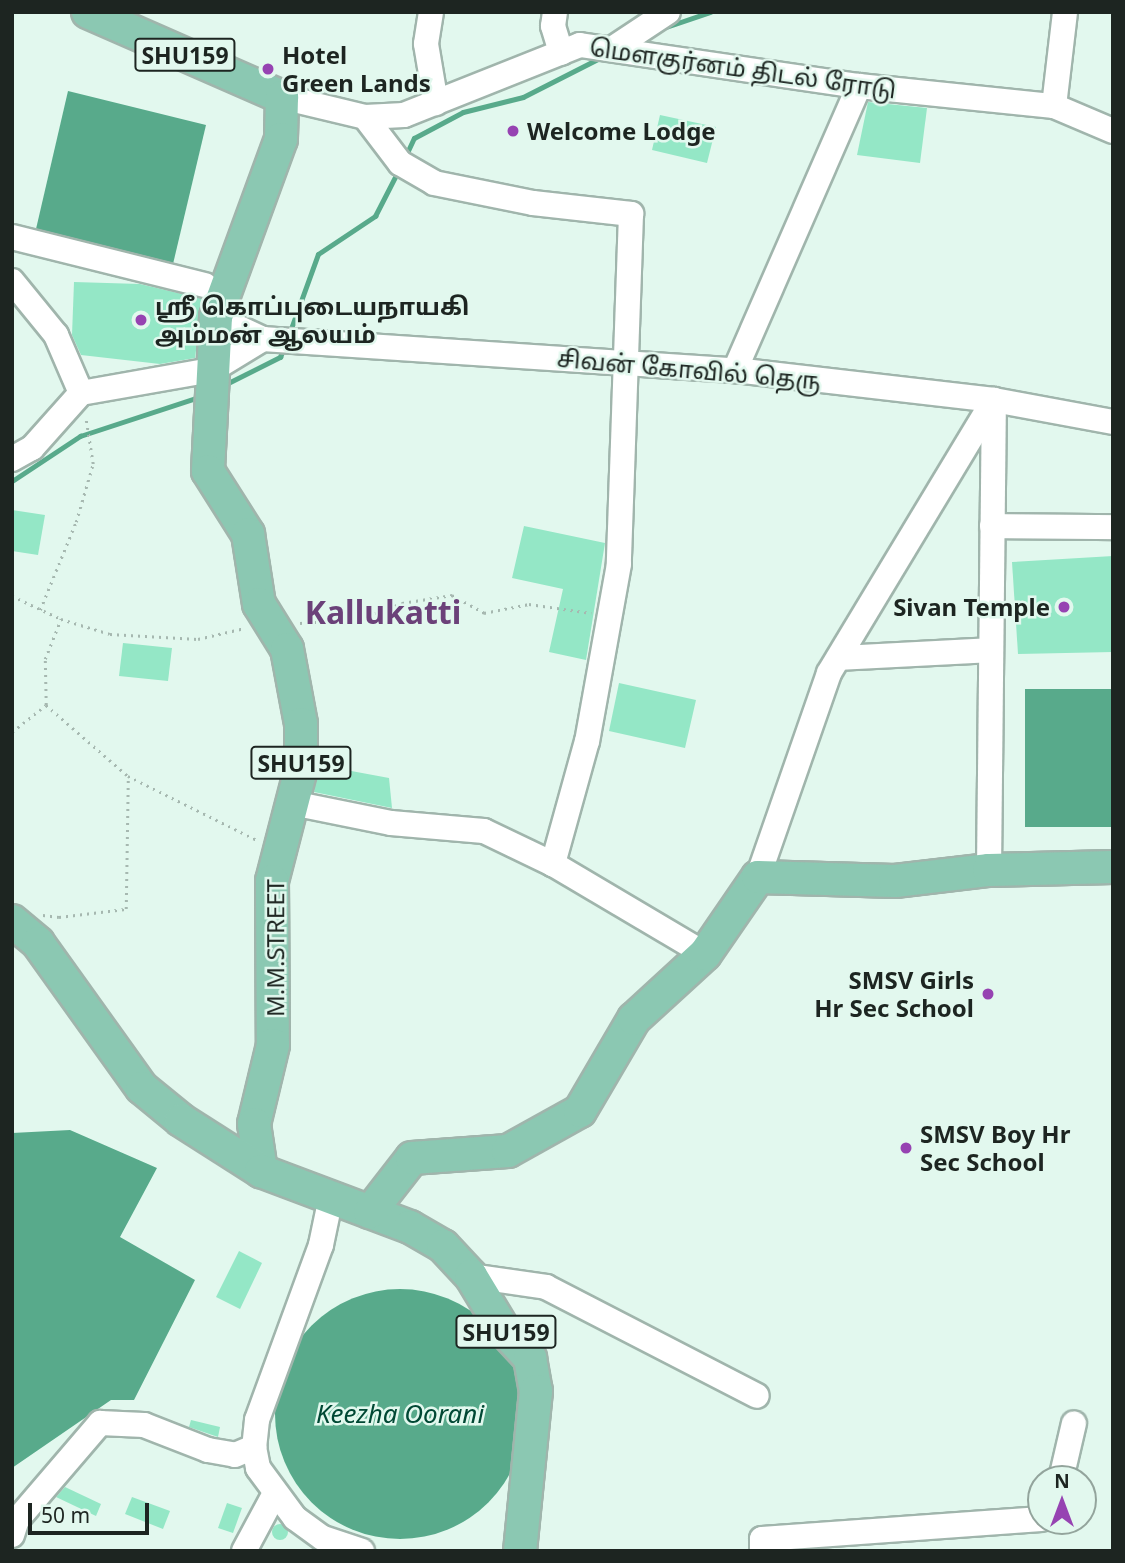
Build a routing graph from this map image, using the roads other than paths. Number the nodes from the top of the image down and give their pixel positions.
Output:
1 (88, 12) edge
2 (431, 12) edge
3 (555, 12) edge
4 (668, 12) edge
5 (1065, 12) edge
6 (612, 49) junction
7 (561, 53) junction
8 (859, 86) junction
9 (282, 97) junction
10 (436, 103) junction
11 (1054, 106) junction
12 (365, 117) junction
13 (1113, 131) edge
14 (12, 237) edge
15 (12, 281) edge
16 (205, 285) dead end
17 (216, 317) junction
18 (262, 339) junction
19 (628, 363) junction
20 (212, 370) junction
21 (736, 370) junction
22 (81, 393) junction
23 (994, 400) junction
24 (1113, 422) edge
25 (12, 459) edge
26 (992, 526) junction
27 (1113, 527) edge
28 (991, 650) junction
29 (838, 658) junction
30 (292, 803) junction
31 (552, 864) junction
32 (1113, 867) edge
33 (989, 870) junction
34 (758, 877) junction
35 (24, 918) edge
36 (705, 954) junction
37 (261, 1171) junction
38 (331, 1197) junction
39 (370, 1212) junction
40 (471, 1276) junction
41 (757, 1396) dead end
42 (1073, 1423) dead end
43 (254, 1447) junction
44 (1064, 1465) edge
45 (274, 1495) junction
46 (1027, 1519) edge
47 (12, 1535) edge
48 (244, 1551) edge
49 (362, 1551) edge
50 (520, 1551) edge
51 (762, 1551) edge

1 - 9 main road, மௌகுர்னம் திடல் ரோடு / SHU159
2 - 10 street
3 - 7 street
4 - 6 street
5 - 11 street
6 - 7 street, மௌகுர்னம் திடல் ரோடு
6 - 8 street, மௌகுர்னம் திடல் ரோடு
7 - 10 street, மௌகுர்னம் திடல் ரோடு
8 - 11 street, மௌகுர்னம் திடல் ரோடு
8 - 21 street
9 - 12 street, மௌகுர்னம் திடல் ரோடு
9 - 17 main road, SHU159
10 - 12 street, மௌகுர்னம் திடல் ரோடு
11 - 13 street, மௌகுர்னம் திடல் ரோடு
12 - 19 street
14 - 16 street
15 - 22 street
17 - 18 street
17 - 20 main road, SHU159
18 - 19 street, சிவன் கோவில் தெரு
18 - 20 street
19 - 21 street, சிவன் கோவில் தெரு
19 - 31 street
20 - 22 street
20 - 30 main road, M.M.STREET / SHU159
21 - 23 street, சிவன் கோவில் தெரு
22 - 25 street
23 - 24 street, சிவன் கோவில் தெரு
23 - 26 street
23 - 29 street
26 - 27 street
26 - 28 street
28 - 29 street
28 - 33 street
29 - 34 street
30 - 31 street
30 - 37 main road, M.M.STREET / SHU159
31 - 36 street
32 - 33 main road
33 - 34 main road
34 - 36 main road
35 - 37 main road
36 - 39 main road
37 - 38 main road, SHU159
38 - 39 main road, SHU159
38 - 43 street
39 - 40 main road, SHU159
40 - 41 street
40 - 50 main road, SHU159
42 - 44 street
43 - 45 street
43 - 47 street
45 - 48 street
45 - 49 street
46 - 51 street

